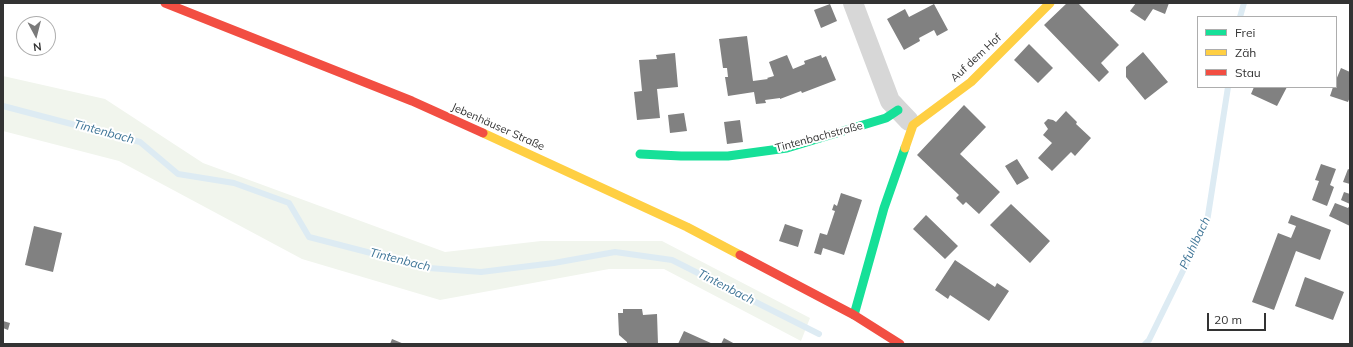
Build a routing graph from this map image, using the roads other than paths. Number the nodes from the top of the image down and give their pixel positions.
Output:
1 (164, 3) edge
2 (853, 3) edge
3 (1050, 3) edge
4 (898, 110) junction
5 (913, 125) junction
6 (640, 154) dead end
7 (854, 315) junction
8 (900, 344) edge

1 - 7 street, Jebenhäuser Straße
2 - 4 street
3 - 5 street, Auf dem Hof
4 - 5 street
4 - 6 street, Tintenbachstraße
5 - 7 street
7 - 8 street

